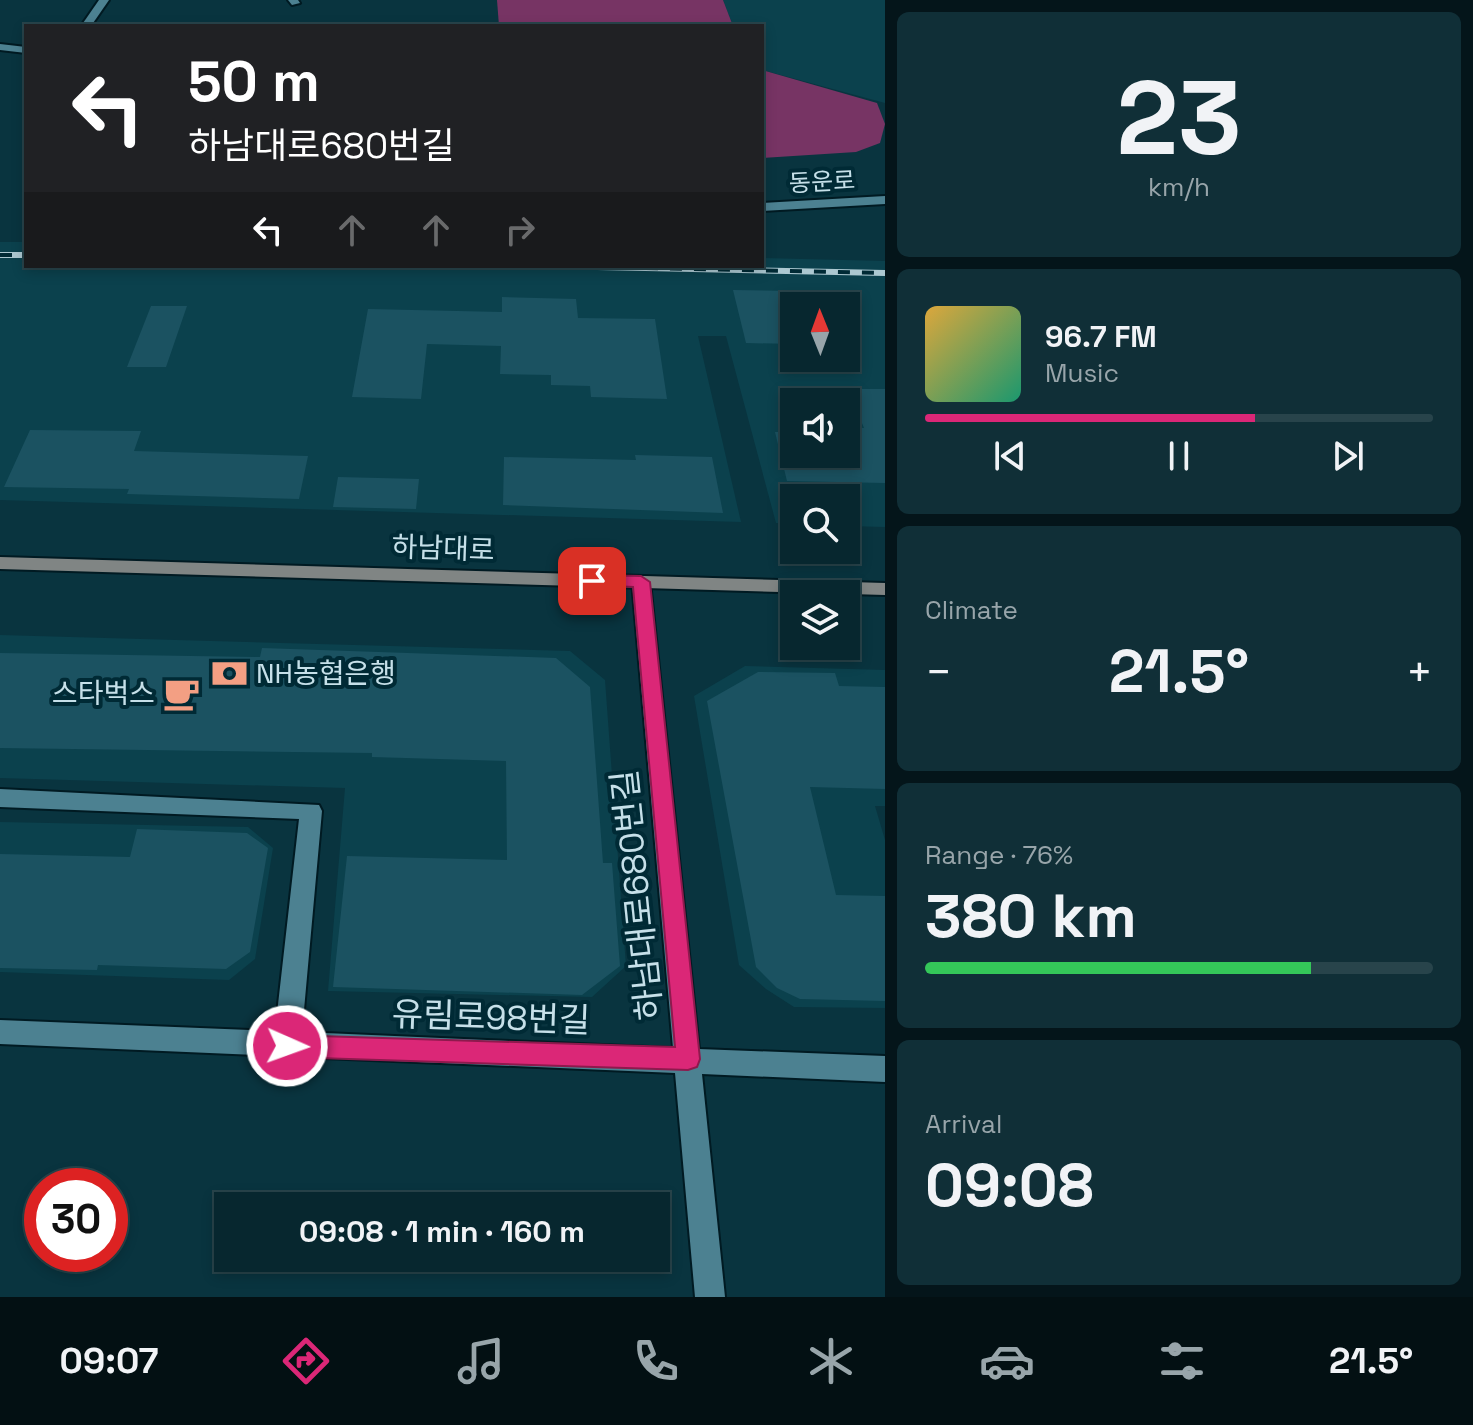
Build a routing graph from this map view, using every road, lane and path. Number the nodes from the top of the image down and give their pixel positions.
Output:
1 (104, 0) edge
2 (87, 24) edge
3 (0, 47) edge
4 (24, 50) edge
5 (885, 200) edge
6 (764, 207) edge
7 (0, 563) edge
8 (641, 582) junction
9 (885, 589) edge
10 (0, 798) edge
11 (0, 1032) edge
12 (287, 1046) junction
13 (688, 1059) junction
14 (885, 1069) edge
15 (710, 1297) edge

1 - 2 street
3 - 4 street
5 - 6 street, 동운로
7 - 8 main road, 하남대로
8 - 9 main road, 하남대로
8 - 13 street, 하남대로680번길
10 - 12 street
11 - 12 street, 유림로98번길
12 - 13 street, 유림로98번길
13 - 14 street, 유림로98번길
13 - 15 street, 하남대로680번길

